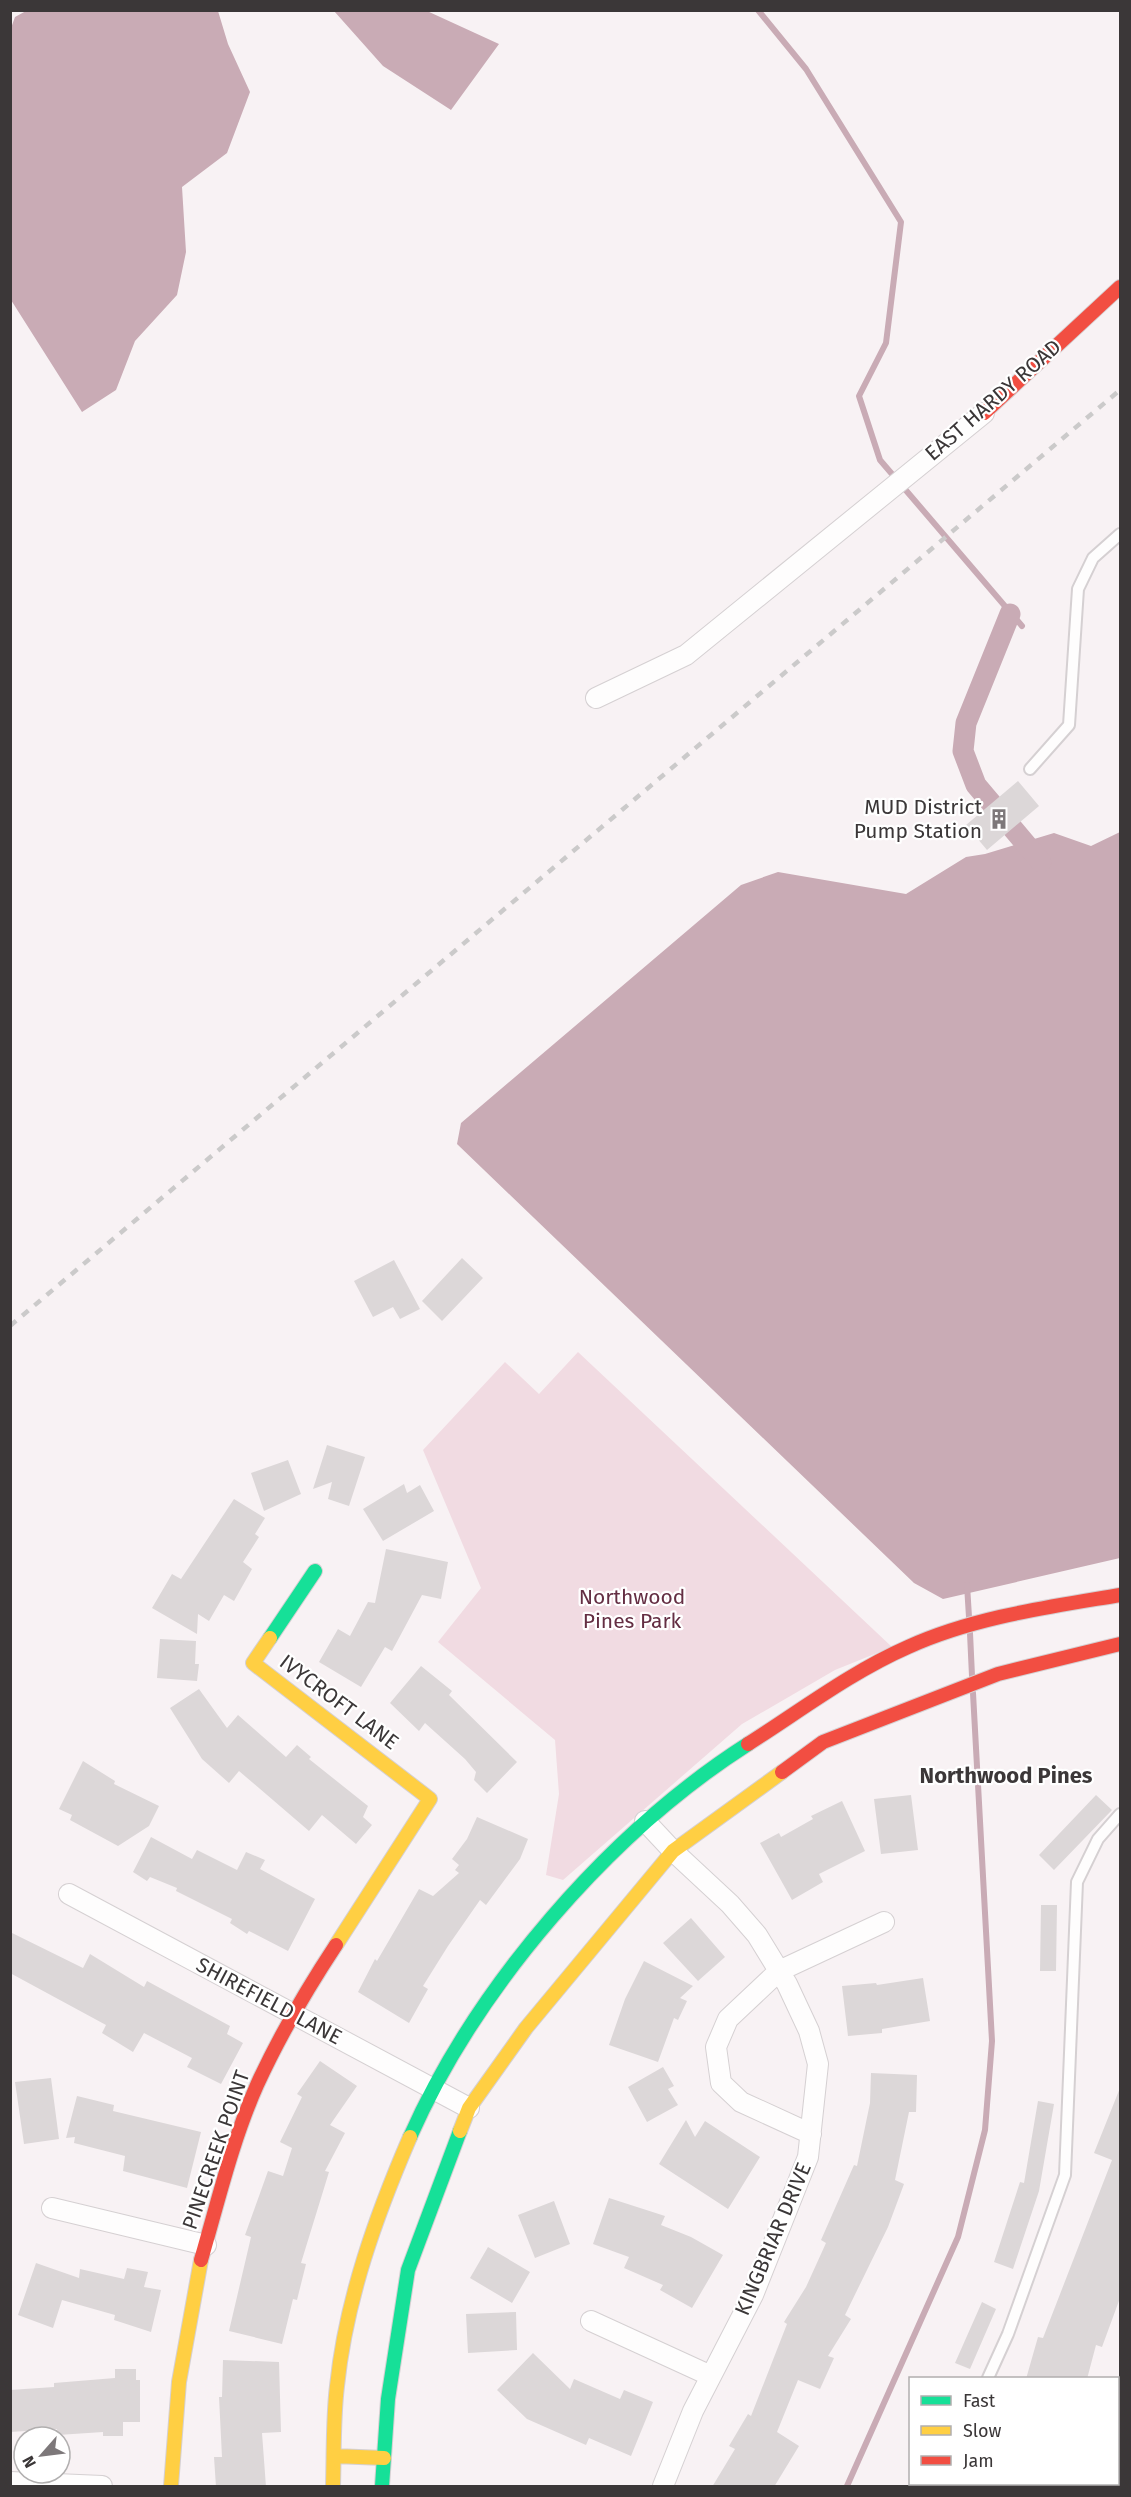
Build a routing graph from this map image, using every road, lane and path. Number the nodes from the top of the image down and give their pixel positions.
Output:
1 (1120, 287) edge
2 (984, 413) joint
3 (1120, 534) edge
4 (596, 698) dead end
5 (1030, 769) dead end
6 (315, 1571) dead end
7 (1120, 1595) edge
8 (1120, 1644) edge
9 (430, 1799) joint
10 (1120, 1814) edge
11 (645, 1821) junction
12 (673, 1851) junction
13 (69, 1894) dead end
14 (884, 1922) dead end
15 (779, 1971) junction
16 (295, 2014) junction
17 (432, 2086) junction
18 (469, 2108) junction
19 (811, 2133) junction
20 (52, 2208) dead end
21 (206, 2245) junction
22 (591, 2321) dead end
23 (711, 2376) junction
24 (989, 2377) edge
25 (334, 2456) junction
26 (384, 2458) junction
27 (10, 2482) edge
28 (102, 2487) edge
29 (171, 2487) edge
30 (333, 2487) edge
31 (382, 2487) edge
32 (663, 2487) edge

1 - 2 street, EAST HARDY ROAD
2 - 4 street, EAST HARDY ROAD
3 - 5 lane
6 - 9 street, IVYCROFT LANE
7 - 11 street
8 - 12 street
9 - 16 street, PINECREEK POINT
10 - 24 lane
11 - 12 street, KINGBRIAR DRIVE
11 - 17 street
12 - 15 street, KINGBRIAR DRIVE
12 - 18 street
13 - 16 street, SHIREFIELD LANE
14 - 15 street
15 - 19 street, KINGBRIAR DRIVE
15 - 19 street
16 - 17 street, SHIREFIELD LANE
16 - 21 street, PINECREEK POINT
17 - 18 street, SHIREFIELD LANE
17 - 25 street
18 - 26 street
19 - 23 street, KINGBRIAR DRIVE
20 - 21 street
21 - 29 street, PINECREEK POINT
22 - 23 street
23 - 32 street, KINGBRIAR DRIVE
25 - 26 street
25 - 30 street
26 - 31 street
27 - 28 street

